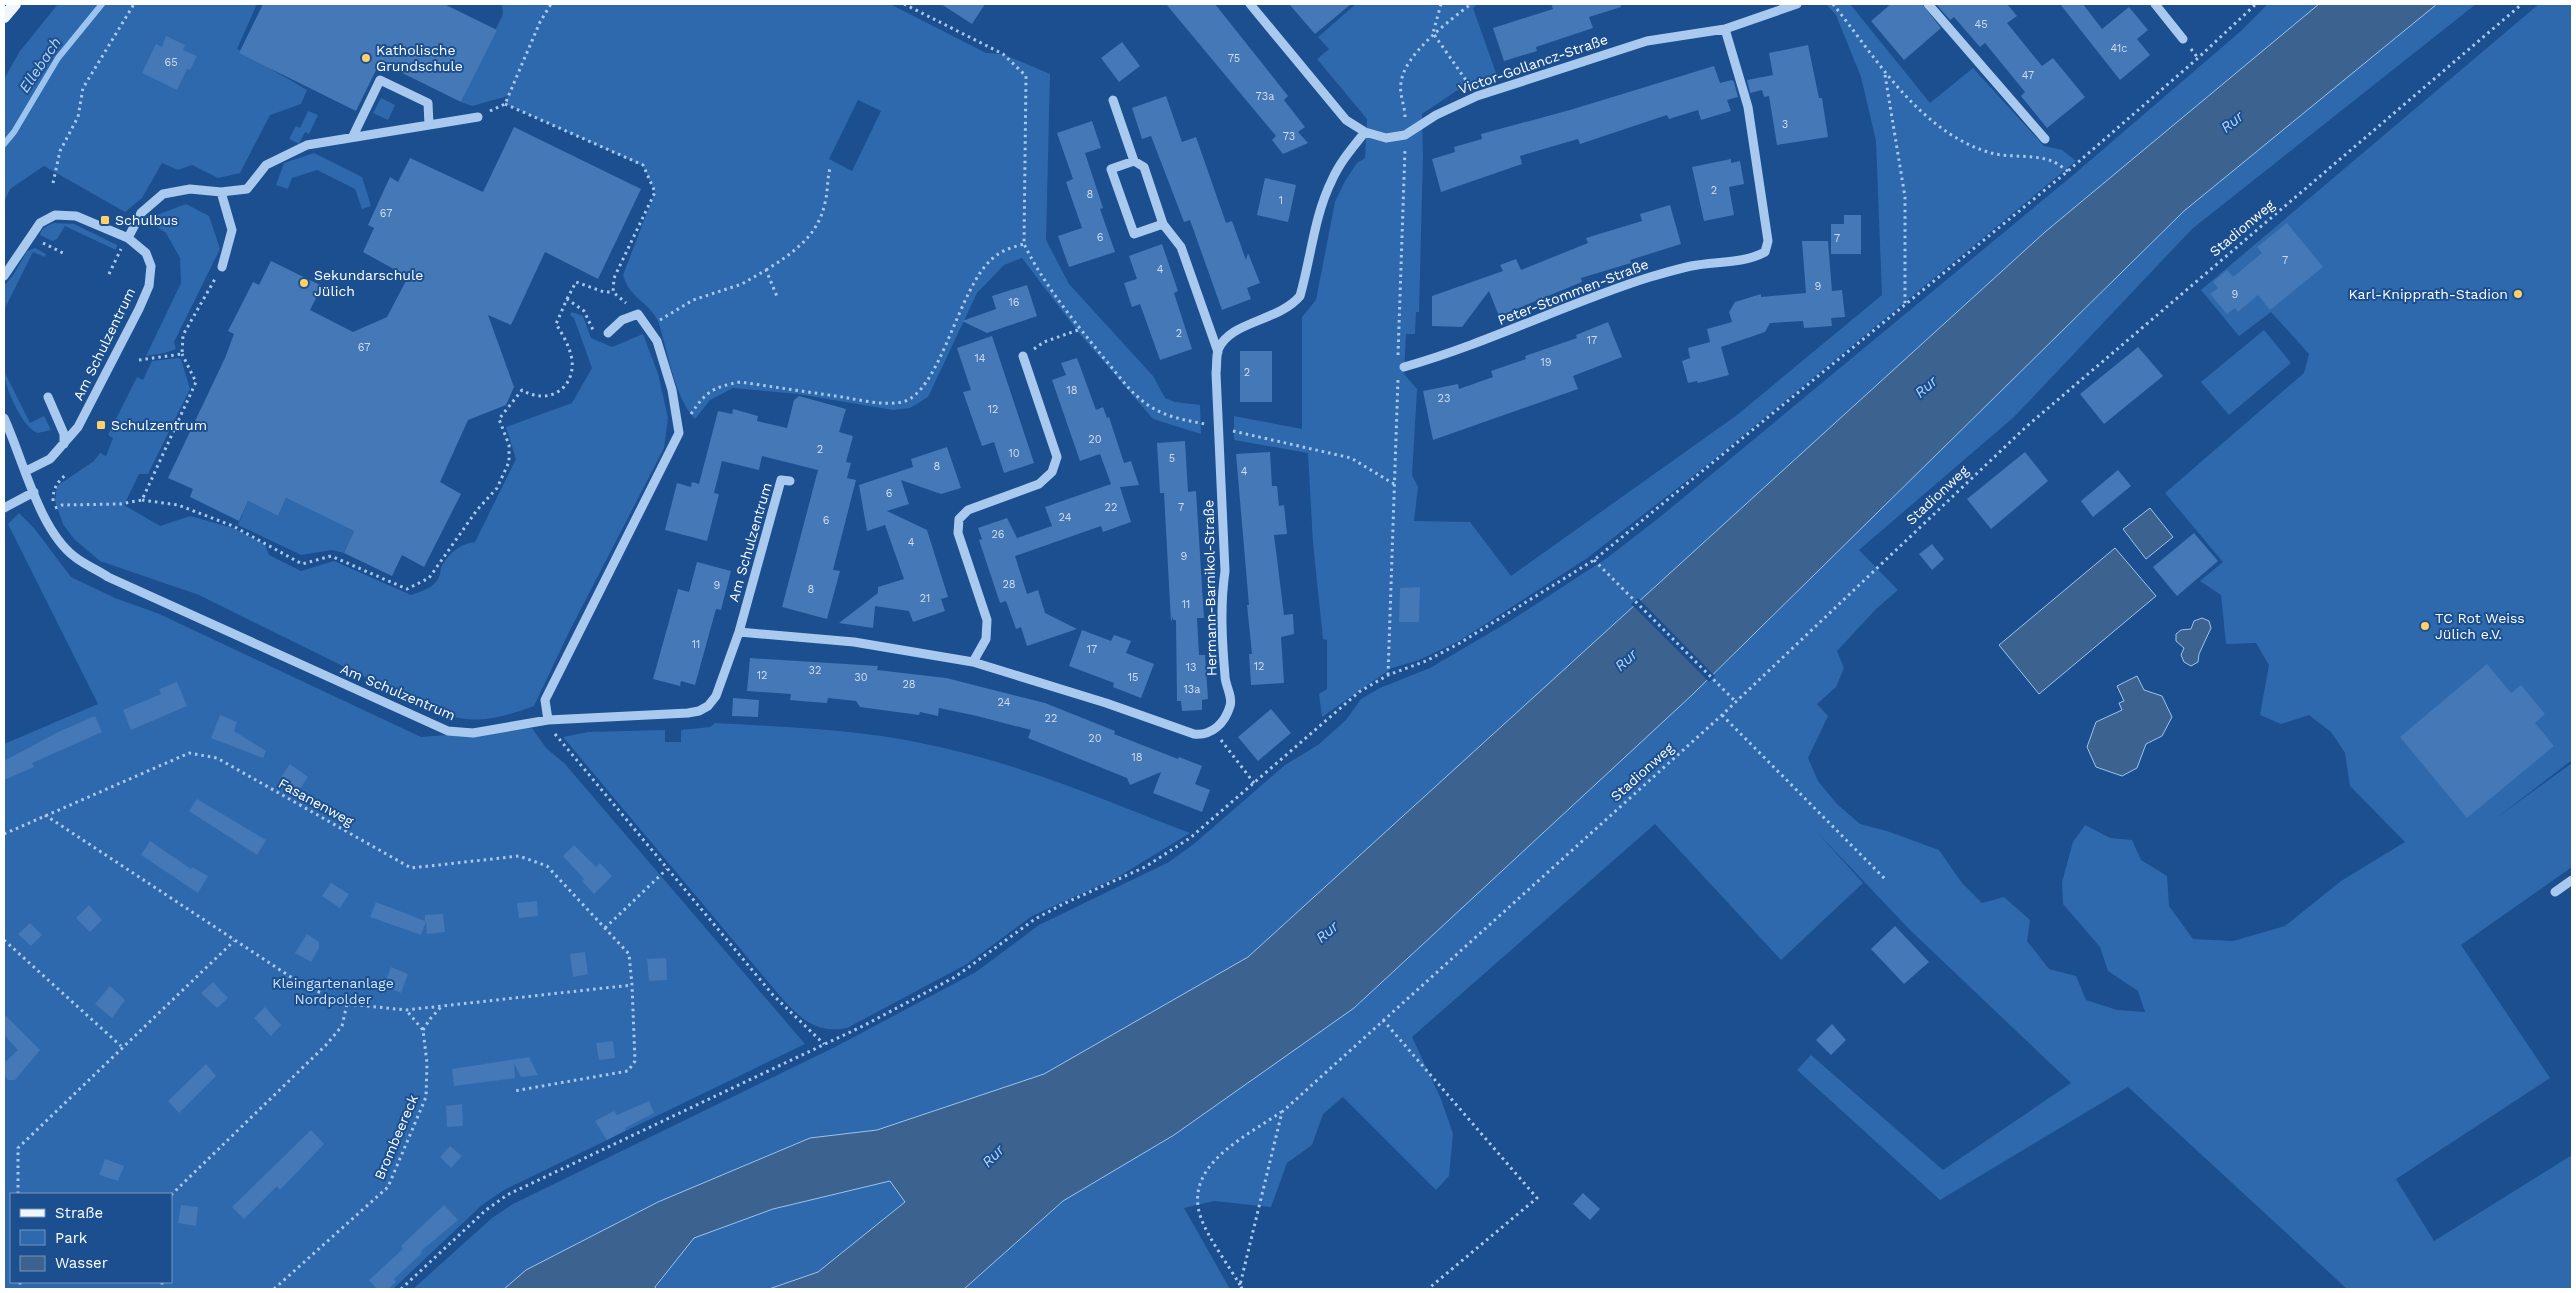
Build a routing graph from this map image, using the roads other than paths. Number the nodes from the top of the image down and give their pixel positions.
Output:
1 (15, 4) edge
2 (1250, 4) edge
3 (1796, 4) edge
4 (1928, 4) edge
5 (2155, 4) edge
6 (4, 17) edge
7 (1725, 29) junction
8 (2183, 39) dead end
9 (1113, 100) dead end
10 (478, 117) road end
11 (428, 125) junction
12 (1365, 132) junction
13 (353, 136) junction
14 (2045, 139) dead end
15 (1134, 161) junction
16 (221, 192) junction
17 (1164, 224) junction
18 (128, 238) junction
19 (222, 267) road end
20 (4, 276) edge
21 (608, 333) road end
22 (1218, 352) junction
23 (1023, 356) road end
24 (1400, 365) road end
25 (48, 398) dead end
26 (4, 418) edge
27 (64, 444) junction
28 (26, 470) junction
29 (790, 482) dead end
30 (34, 492) junction
31 (4, 508) edge
32 (739, 632) junction
33 (972, 662) junction
34 (548, 720) junction
35 (2572, 880) edge
36 (2555, 892) dead end

1 - 6 main road
2 - 12 street, Victor-Gollancz-Straße
3 - 7 street, Victor-Gollancz-Straße
4 - 14 street
5 - 8 street
7 - 12 street, Victor-Gollancz-Straße
7 - 24 street, Peter-Stommen-Straße
9 - 15 street
10 - 11 street
11 - 13 street
11 - 13 street
12 - 22 street
13 - 16 street
15 - 17 street
15 - 17 street
16 - 18 street
16 - 19 street
17 - 22 street
18 - 20 street, Am Schulzentrum
18 - 27 street, Am Schulzentrum
21 - 34 street
22 - 33 street, Hermann-Barnikol-Straße
23 - 33 street
25 - 27 street, Am Schulzentrum
26 - 28 street, Am Schulzentrum
27 - 28 street, Am Schulzentrum
28 - 30 street, Am Schulzentrum
29 - 32 street, Am Schulzentrum
30 - 31 street
30 - 34 street, Am Schulzentrum
32 - 33 street
32 - 34 street, Am Schulzentrum
35 - 36 street

